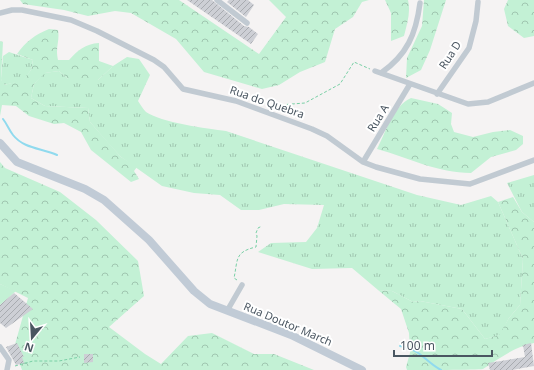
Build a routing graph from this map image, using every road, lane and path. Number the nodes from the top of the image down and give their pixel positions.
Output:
1 (217, 0) edge
2 (478, 2) dead end
3 (420, 3) dead end
4 (0, 13) edge
5 (247, 23) dead end
6 (378, 72) junction
7 (534, 83) edge
8 (410, 84) junction
9 (437, 94) junction
10 (257, 103) dead end
11 (0, 143) edge
12 (534, 160) edge
13 (363, 162) junction
14 (262, 226) dead end
15 (242, 284) joint
16 (227, 311) junction
17 (0, 347) edge
18 (80, 357) dead end
19 (8, 368) edge
20 (362, 370) edge

1 - 5 street
2 - 9 street, Rua D
3 - 6 street
4 - 13 street, Rua do Quebra
6 - 8 street
6 - 10 path
7 - 9 street
8 - 9 street
8 - 13 street, Rua A
11 - 16 main road, Rua Doutor March
12 - 13 street, Rua do Quebra
14 - 15 path
15 - 16 street, Rua Doutor March
16 - 20 main road, Rua Doutor March
17 - 19 street
18 - 19 path

